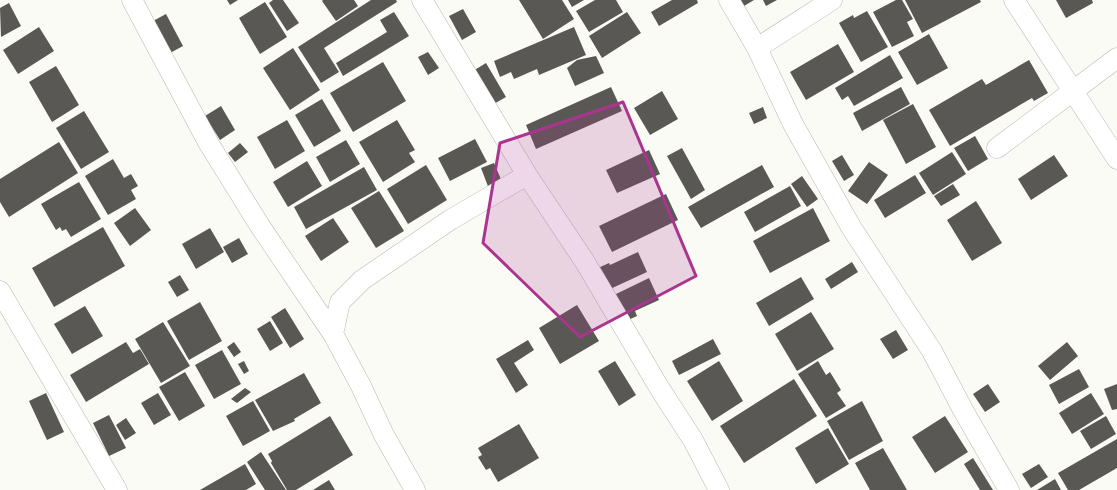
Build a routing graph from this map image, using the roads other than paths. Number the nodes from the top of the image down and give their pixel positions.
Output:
1 (132, 0) edge
2 (422, 0) edge
3 (728, 0) edge
4 (832, 0) edge
5 (1014, 0) edge
6 (757, 48) junction
7 (1117, 58) edge
8 (1075, 91) junction
9 (997, 148) dead end
10 (1117, 159) edge
11 (527, 175) junction
12 (0, 291) edge
13 (333, 334) junction
14 (117, 490) edge
15 (415, 490) edge
16 (719, 490) edge
17 (1009, 490) edge

1 - 13 street
2 - 11 street
3 - 6 street
4 - 6 street
5 - 8 street
6 - 17 street
7 - 8 street
8 - 9 street
8 - 10 street
11 - 13 street
11 - 16 street
12 - 14 street
13 - 15 street

